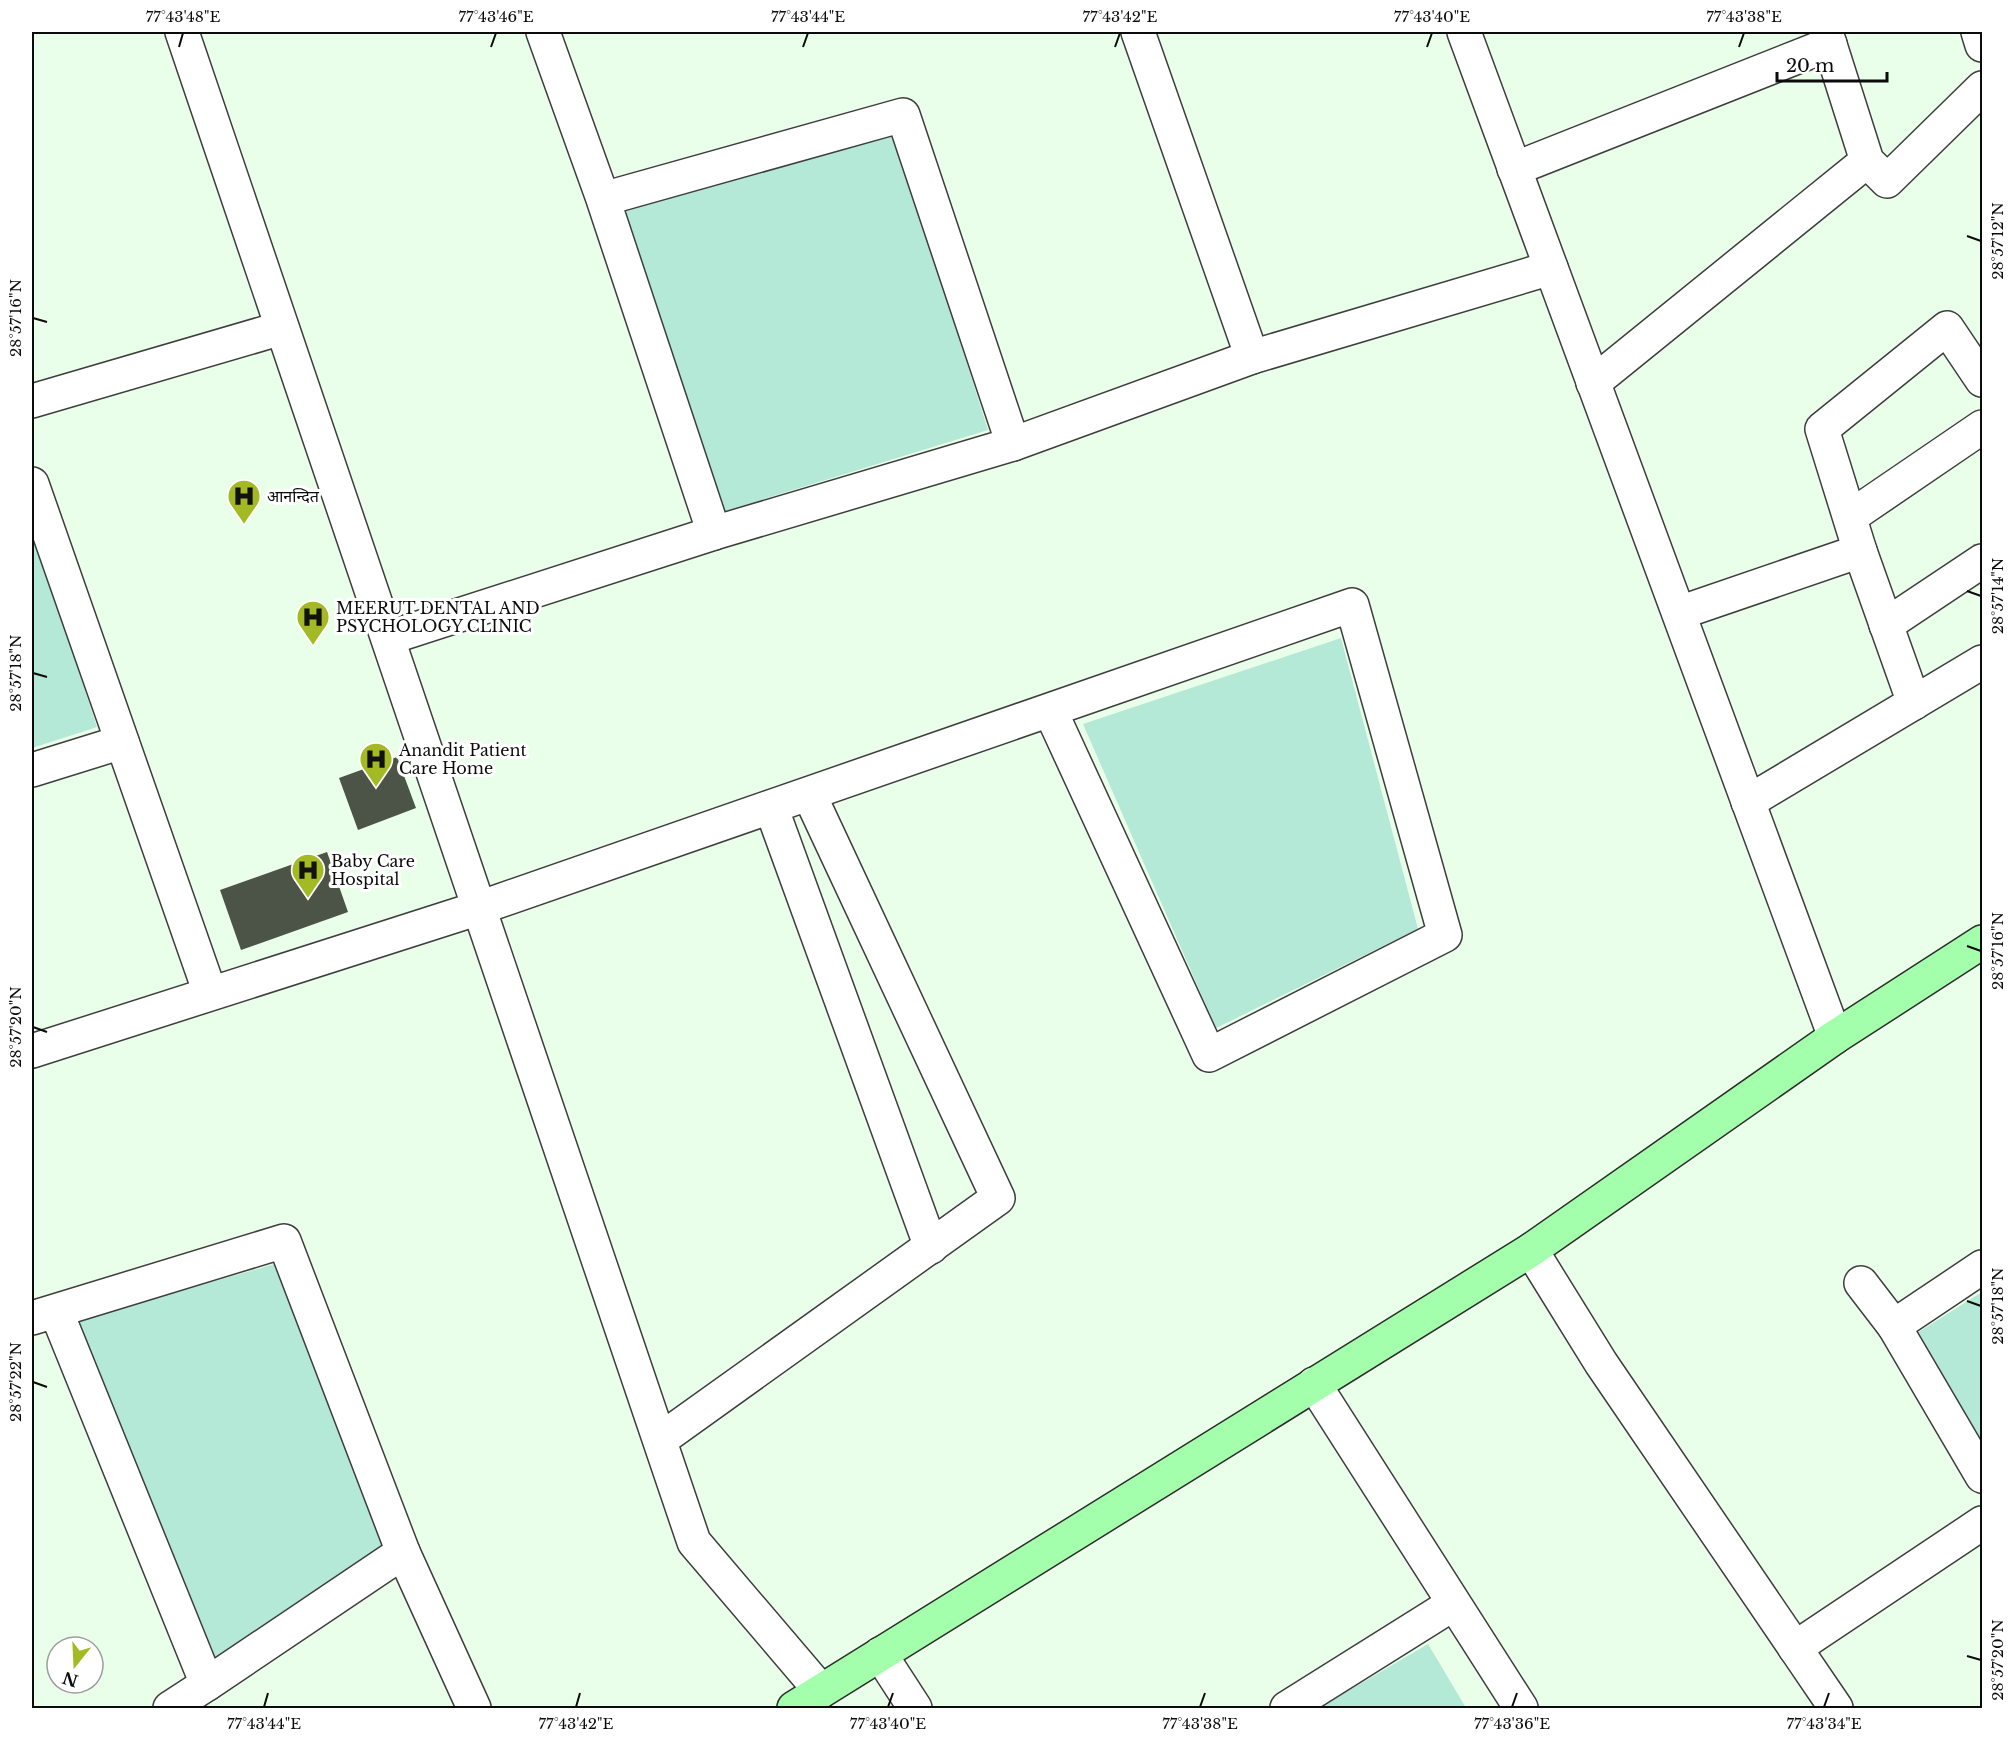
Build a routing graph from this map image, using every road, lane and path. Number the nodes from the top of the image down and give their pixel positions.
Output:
1 (182, 32) edge
2 (543, 32) edge
3 (1138, 32) edge
4 (1464, 32) edge
5 (1978, 32) edge
6 (1828, 38) edge
7 (1983, 45) edge
8 (1983, 88) edge
9 (1866, 161) junction
10 (1514, 169) junction
11 (603, 199) junction
12 (1551, 268) junction
13 (282, 328) junction
14 (1252, 357) junction
15 (1983, 381) edge
16 (1593, 383) junction
17 (32, 401) edge
18 (1983, 427) edge
19 (1013, 444) junction
20 (32, 484) edge
21 (1850, 518) junction
22 (714, 533) junction
23 (1860, 551) junction
24 (1983, 561) edge
25 (1678, 613) junction
26 (1886, 625) junction
27 (388, 638) junction
28 (1983, 662) edge
29 (1914, 703) junction
30 (1050, 710) junction
31 (122, 742) junction
32 (32, 771) edge
33 (809, 794) junction
34 (1748, 802) junction
35 (771, 807) junction
36 (479, 908) junction
37 (1983, 942) edge
38 (210, 993) junction
39 (1835, 1037) junction
40 (32, 1051) edge
41 (931, 1246) junction
42 (1531, 1250) junction
43 (1983, 1267) edge
44 (1861, 1282) dead end
45 (44, 1315) edge
46 (1894, 1326) junction
47 (1314, 1384) junction
48 (660, 1440) junction
49 (1983, 1476) edge
50 (1983, 1523) edge
51 (403, 1552) junction
52 (1453, 1604) junction
53 (1794, 1648) junction
54 (880, 1654) junction
55 (207, 1684) junction
56 (821, 1691) junction
57 (170, 1708) edge
58 (474, 1708) edge
59 (794, 1708) edge
60 (915, 1708) edge
61 (1287, 1708) edge
62 (1521, 1708) edge
63 (1836, 1708) edge

1 - 13 street
2 - 11 street
3 - 14 street
4 - 10 street
5 - 7 street
6 - 9 street
6 - 10 street
8 - 9 street
9 - 16 street
10 - 12 street
11 - 19 street
11 - 22 street
12 - 14 street
12 - 16 street
13 - 17 street
13 - 27 street
14 - 19 street
15 - 21 street
16 - 25 street
18 - 21 street
19 - 22 street
20 - 31 street
21 - 23 street
22 - 27 street
23 - 25 street
23 - 26 street
24 - 26 street
25 - 34 street
26 - 29 street
27 - 36 street
28 - 29 street
29 - 34 street
30 - 30 street
30 - 33 street
31 - 32 street
31 - 38 street
33 - 35 street
33 - 41 street
34 - 39 street
35 - 36 street
35 - 41 street
36 - 38 street
36 - 48 street
37 - 39 street
38 - 40 street
39 - 42 street
41 - 48 street
42 - 47 street
42 - 53 street
43 - 46 street
44 - 46 street
45 - 51 street
45 - 55 street
46 - 49 street
47 - 52 street
47 - 54 street
48 - 56 street
50 - 53 street
51 - 55 street
51 - 58 street
52 - 61 street
52 - 62 street
53 - 63 street
54 - 56 street
54 - 60 street
55 - 57 street
56 - 59 street

